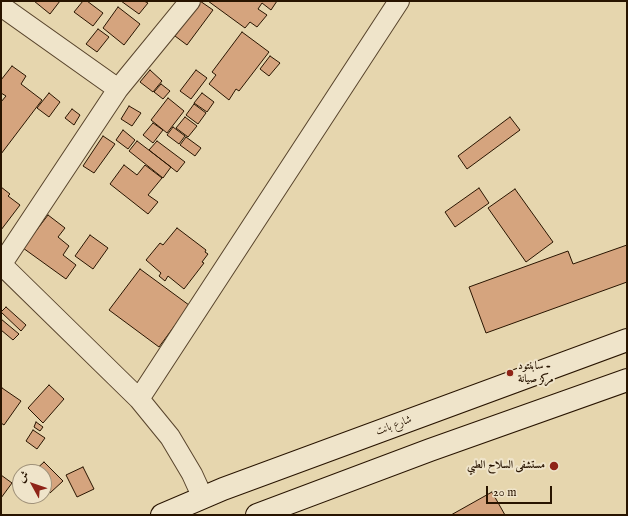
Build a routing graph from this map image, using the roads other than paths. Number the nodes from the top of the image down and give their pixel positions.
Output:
1 (190, 1) edge
2 (399, 1) edge
3 (1, 6) edge
4 (118, 89) junction
5 (1, 264) edge
6 (627, 340) edge
7 (627, 380) edge
8 (139, 399) junction
9 (202, 498) junction
10 (162, 515) edge
11 (257, 515) edge

1 - 4 street
2 - 8 street
3 - 4 street
4 - 5 street
5 - 8 street
6 - 9 main road, شارع بانت
7 - 11 main road
8 - 9 street
9 - 10 main road, شارع بانت

